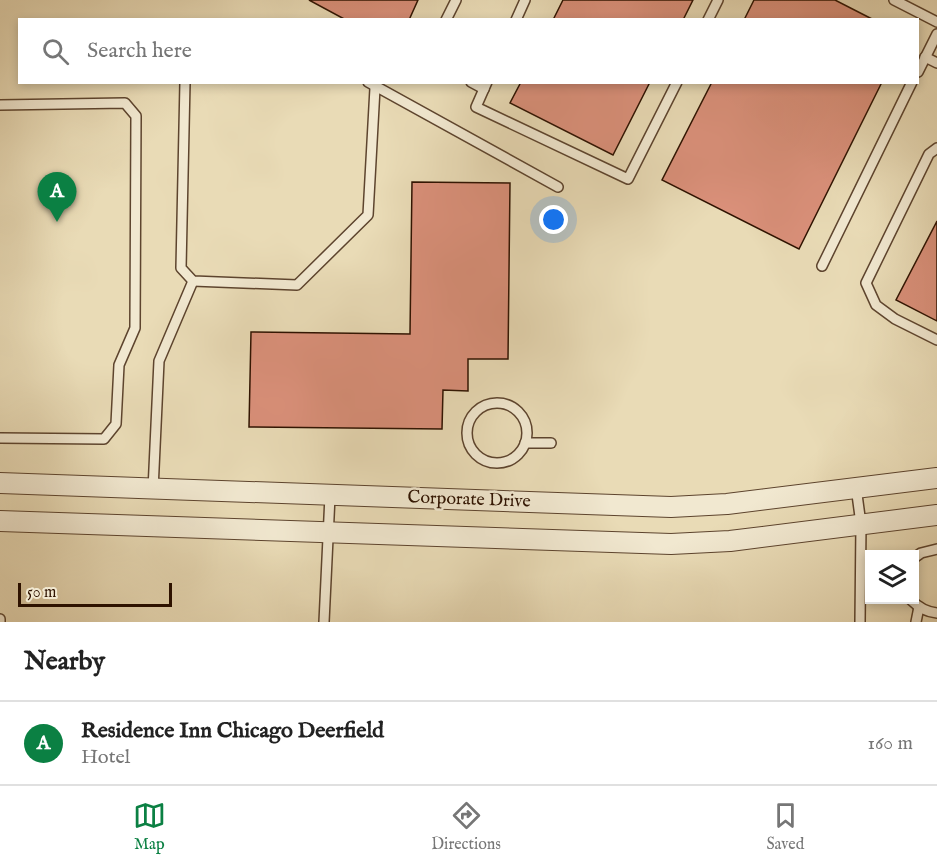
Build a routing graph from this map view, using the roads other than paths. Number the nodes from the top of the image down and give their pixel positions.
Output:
1 (456, 0) edge
2 (525, 0) edge
3 (718, 0) edge
4 (894, 0) edge
5 (447, 18) edge
6 (517, 18) edge
7 (709, 18) edge
8 (937, 22) edge
9 (937, 34) edge
10 (925, 57) junction
11 (937, 63) edge
12 (919, 70) edge
13 (185, 84) edge
14 (676, 84) edge
15 (911, 84) edge
16 (372, 85) edge
17 (486, 86) edge
18 (0, 105) edge
19 (937, 148) edge
20 (558, 187) dead end
21 (822, 266) dead end
22 (193, 281) junction
23 (937, 340) edge
24 (0, 438) edge
25 (551, 442) dead end
26 (525, 443) junction
27 (937, 478) edge
28 (0, 483) edge
29 (856, 487) junction
30 (153, 490) junction
31 (330, 496) junction
32 (937, 516) edge
33 (0, 521) edge
34 (861, 524) junction
35 (328, 533) junction
36 (937, 549) edge
37 (919, 555) edge
38 (865, 579) edge
39 (915, 604) edge
40 (919, 608) junction
41 (937, 613) edge
42 (324, 622) edge
43 (860, 622) edge
44 (916, 622) edge

1 - 5 lane
2 - 6 lane
3 - 7 lane
4 - 8 lane
9 - 10 lane
10 - 11 lane
10 - 12 lane
13 - 22 lane
14 - 17 lane
15 - 21 lane
16 - 20 lane
16 - 22 lane
18 - 24 lane
19 - 23 lane
22 - 30 lane
25 - 26 lane
26 - 26 lane
27 - 29 street, Corporate Drive
28 - 30 street, Corporate Drive
29 - 31 street, Corporate Drive
29 - 34 lane
30 - 31 street, Corporate Drive
31 - 35 lane
32 - 34 street, Corporate Drive
33 - 35 street, Corporate Drive
34 - 35 street, Corporate Drive
34 - 38 lane
35 - 42 lane
36 - 37 lane
38 - 43 lane
39 - 40 lane
40 - 41 lane
40 - 44 lane

